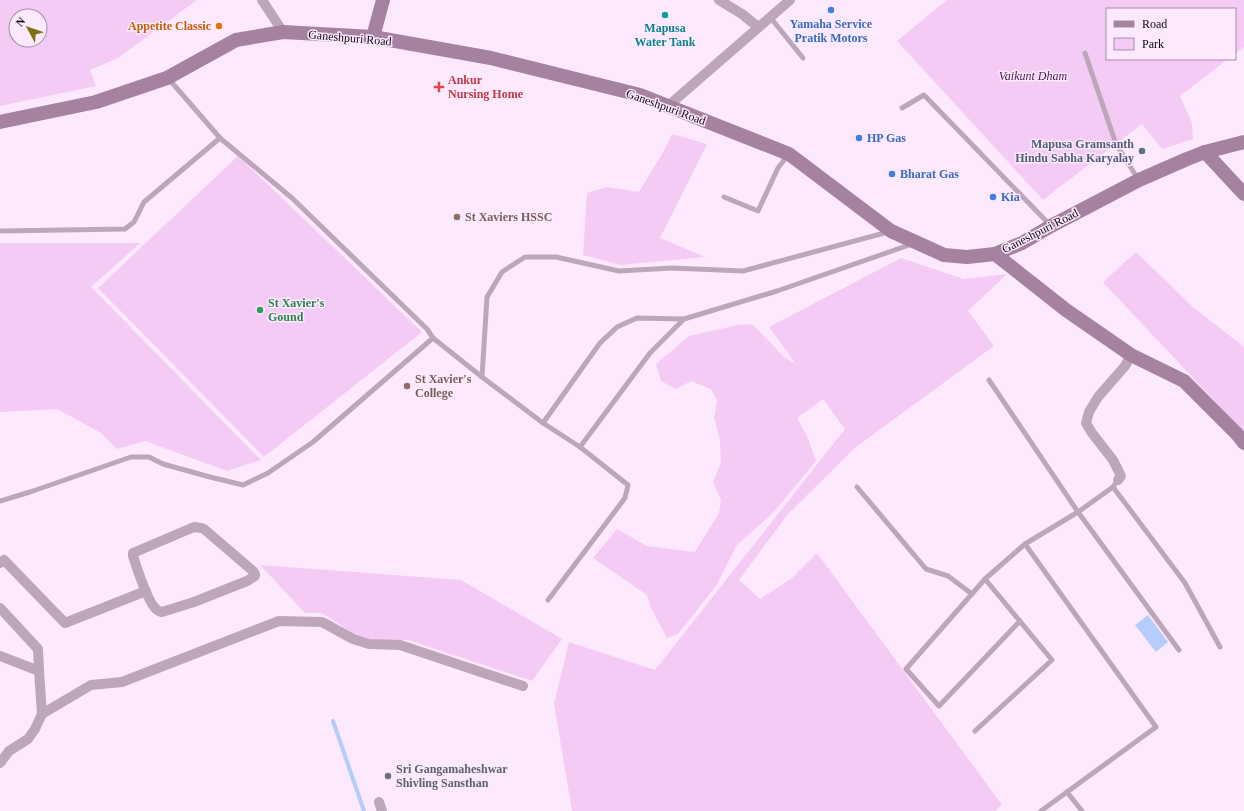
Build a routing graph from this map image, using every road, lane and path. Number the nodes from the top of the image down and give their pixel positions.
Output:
1 (262, 0) edge
2 (383, 0) edge
3 (719, 0) edge
4 (790, 0) edge
5 (770, 17) junction
6 (758, 27) junction
7 (283, 32) junction
8 (373, 37) junction
9 (1085, 53) dead end
10 (803, 58) dead end
11 (167, 78) junction
12 (668, 106) junction
13 (902, 108) dead end
14 (0, 122) edge
15 (220, 138) junction
16 (1244, 142) edge
17 (1205, 152) junction
18 (789, 154) junction
19 (1139, 180) junction
20 (1244, 194) edge
21 (724, 197) dead end
22 (1051, 226) junction
23 (0, 231) edge
24 (891, 231) junction
25 (916, 242) junction
26 (994, 254) junction
27 (684, 319) junction
28 (433, 338) junction
29 (1131, 355) junction
30 (482, 377) junction
31 (989, 380) dead end
32 (543, 423) junction
33 (1244, 442) edge
34 (580, 447) junction
35 (1116, 484) junction
36 (857, 487) dead end
37 (0, 501) edge
38 (1078, 512) junction
39 (1025, 544) junction
40 (0, 563) edge
41 (985, 579) junction
42 (146, 591) junction
43 (972, 594) junction
44 (548, 600) dead end
45 (0, 608) edge
46 (1020, 621) junction
47 (1220, 647) dead end
48 (1179, 650) dead end
49 (0, 656) edge
50 (39, 671) junction
51 (523, 686) dead end
52 (42, 714) junction
53 (975, 731) dead end
54 (5, 749) edge
55 (0, 763) edge
56 (1067, 792) junction
57 (1041, 811) edge
58 (1082, 811) edge

1 - 7 street
2 - 8 street
3 - 6 street
4 - 5 street
5 - 6 street
5 - 10 lane
6 - 12 street
7 - 8 street, Ganeshpuri Road
7 - 11 street, Ganeshpuri Road
8 - 12 street, Ganeshpuri Road
9 - 19 lane
11 - 14 street, Ganeshpuri Road
11 - 15 lane
12 - 18 street, Ganeshpuri Road
13 - 22 lane
15 - 23 lane
15 - 28 lane
16 - 17 street, Ganeshpuri Road
17 - 19 street, Ganeshpuri Road
17 - 20 street
18 - 21 lane
18 - 24 street, Ganeshpuri Road
19 - 22 street, Ganeshpuri Road
22 - 26 street, Ganeshpuri Road
24 - 25 street, Ganeshpuri Road
24 - 30 lane
25 - 26 street, Ganeshpuri Road
25 - 27 lane
26 - 29 street
27 - 32 lane
27 - 34 lane
28 - 30 lane
28 - 37 lane
29 - 33 street
29 - 35 street
30 - 32 lane
31 - 38 lane
32 - 34 lane
34 - 44 lane
35 - 38 lane
35 - 47 lane
36 - 43 lane
38 - 39 lane
38 - 48 lane
39 - 41 lane
39 - 56 lane
40 - 42 street
41 - 43 lane
41 - 46 lane
42 - 42 street
43 - 46 lane
45 - 50 street
46 - 53 lane
49 - 50 street
50 - 52 street
51 - 52 street
52 - 54 street
54 - 55 street
56 - 57 lane
56 - 58 lane

